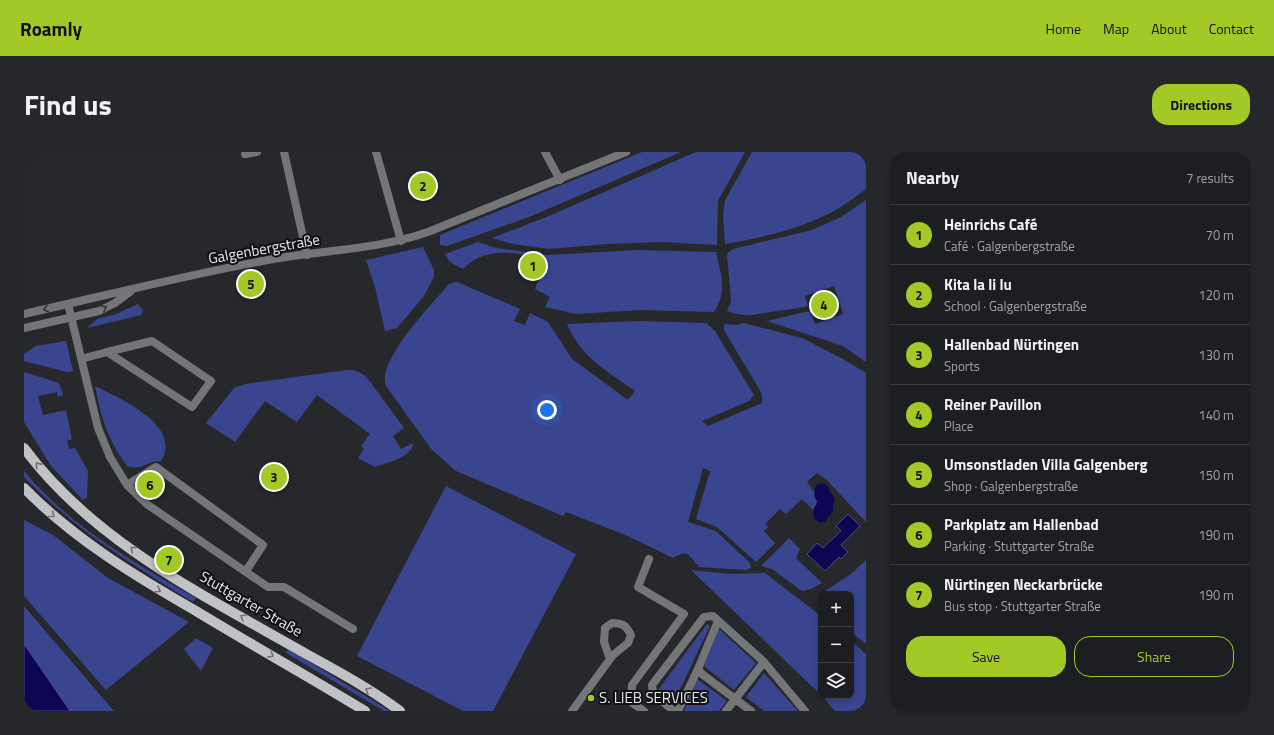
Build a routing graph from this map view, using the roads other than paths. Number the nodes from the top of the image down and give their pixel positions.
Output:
1 (257, 152) edge
2 (284, 152) edge
3 (376, 152) edge
4 (545, 152) edge
5 (626, 152) edge
6 (245, 154) dead end
7 (560, 180) junction
8 (400, 241) junction
9 (307, 255) junction
10 (133, 290) junction
11 (68, 304) junction
12 (24, 314) edge
13 (71, 318) junction
14 (26, 329) edge
15 (107, 352) junction
16 (81, 359) junction
17 (24, 448) edge
18 (127, 485) junction
19 (24, 488) edge
20 (650, 559) dead end
21 (246, 571) junction
22 (718, 621) junction
23 (353, 629) dead end
24 (610, 659) dead end
25 (764, 662) junction
26 (698, 669) junction
27 (735, 699) junction
28 (365, 711) edge
29 (400, 711) edge
30 (572, 711) edge
31 (644, 711) edge
32 (674, 711) edge
33 (678, 711) edge
34 (726, 711) edge
35 (751, 711) edge
36 (805, 711) edge

1 - 6 street
2 - 9 street
3 - 8 street
4 - 7 street
5 - 7 street, Galgenbergstraße
7 - 8 street, Galgenbergstraße
8 - 9 street, Galgenbergstraße
9 - 10 street, Galgenbergstraße
10 - 11 street, Galgenbergstraße
13 -> 10 street, Galgenbergstraße
11 -> 12 street, Galgenbergstraße
11 - 13 street
13 - 14 street, Galgenbergstraße
13 - 16 street
15 - 15 street
15 - 16 street
16 - 18 street
29 -> 17 main road, Stuttgarter Straße
18 - 21 street
18 - 21 street
19 -> 28 main road
20 - 31 street
21 - 23 street
22 - 25 street
22 - 26 street
22 - 32 street
24 - 30 street
25 - 27 street
25 - 36 street
26 - 27 street
26 - 33 street
27 - 34 street
27 - 35 street

